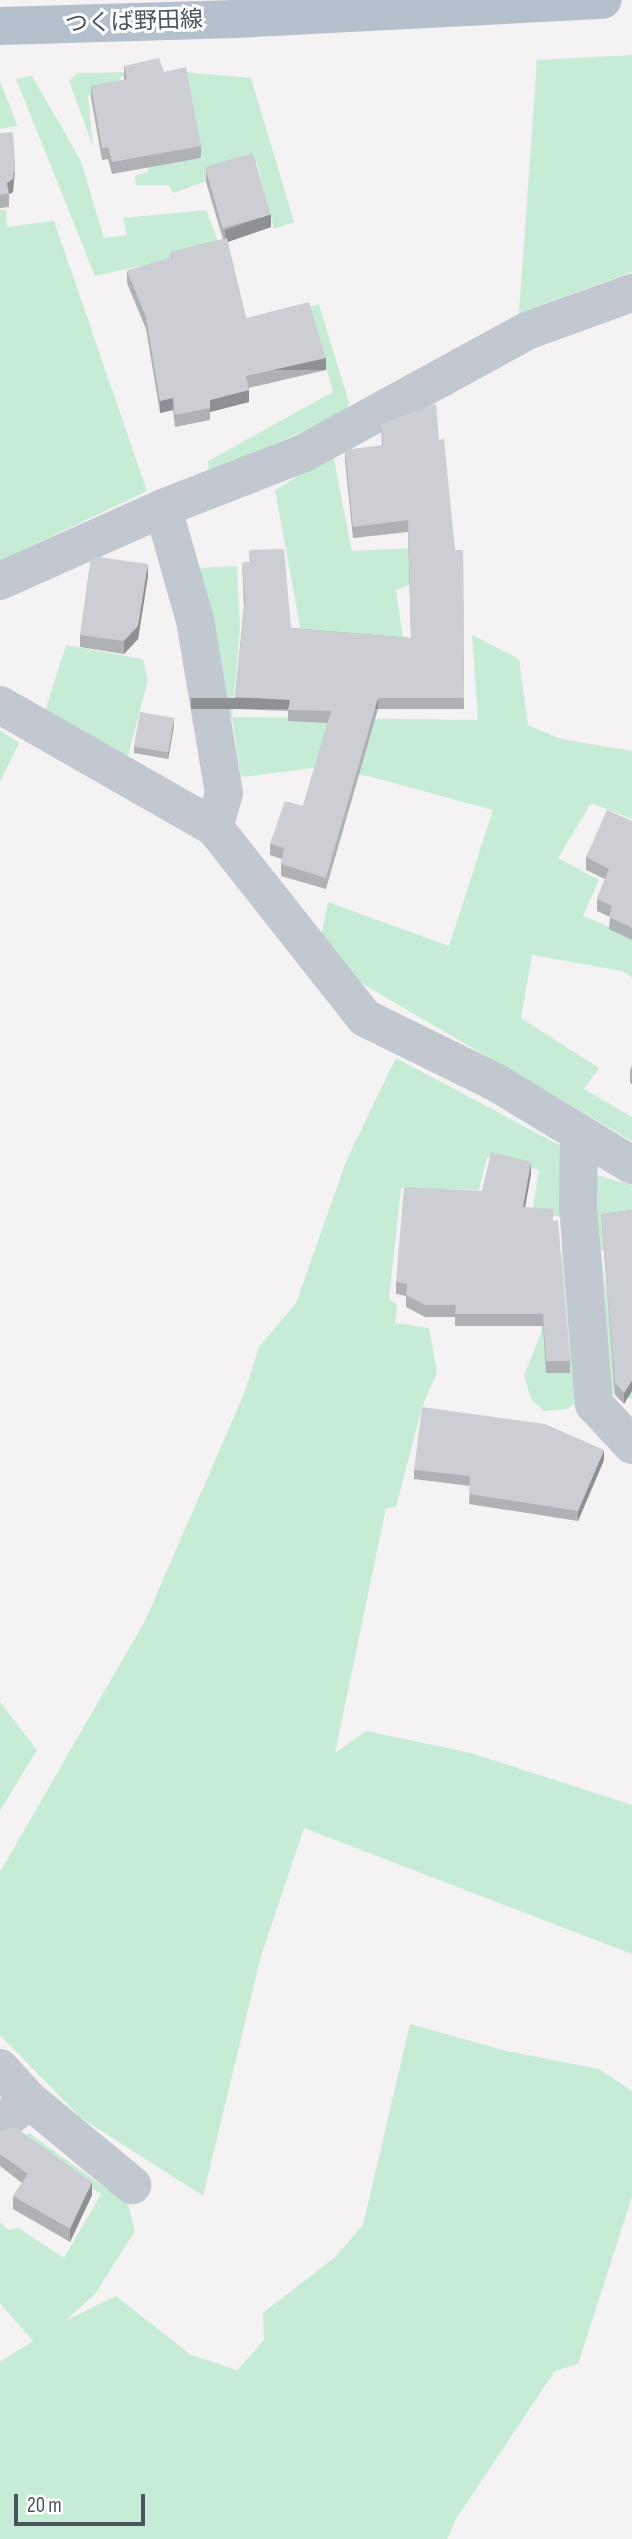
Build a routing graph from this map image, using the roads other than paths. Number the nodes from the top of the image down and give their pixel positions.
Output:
1 (603, 0) edge
2 (0, 26) edge
3 (632, 293) edge
4 (163, 508) junction
5 (0, 581) edge
6 (0, 705) edge
7 (214, 827) junction
8 (579, 1134) junction
9 (632, 1165) edge
10 (632, 1445) edge
11 (0, 2068) edge
12 (29, 2100) junction
13 (0, 2124) edge
14 (132, 2185) dead end

1 - 2 main road, つくば野田線
3 - 4 street
4 - 5 street
4 - 7 street
6 - 7 street
7 - 8 street
8 - 9 street
8 - 10 street
11 - 12 street
12 - 13 street
12 - 14 street

